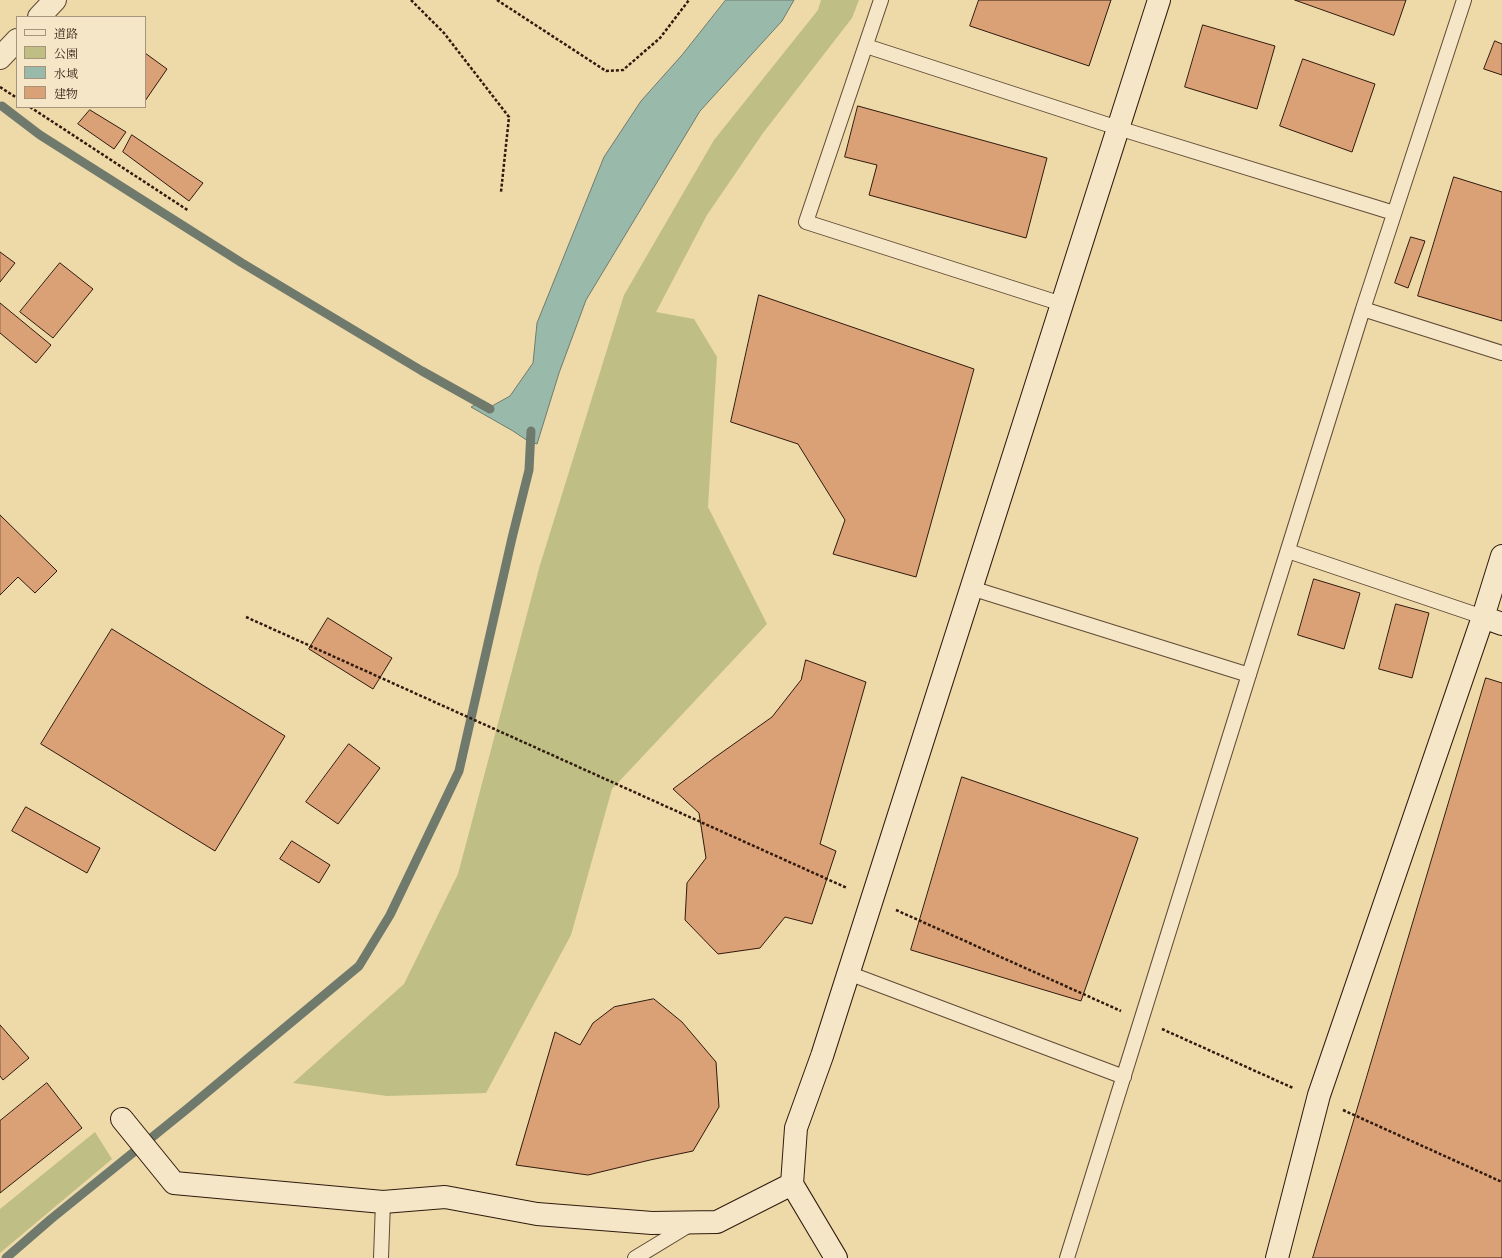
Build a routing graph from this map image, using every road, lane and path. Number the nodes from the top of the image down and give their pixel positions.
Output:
1 (55, 0) edge
2 (411, 0) edge
3 (497, 0) edge
4 (689, 0) edge
5 (881, 0) edge
6 (1159, 0) edge
7 (1464, 0) edge
8 (40, 16) edge
9 (16, 41) edge
10 (866, 46) junction
11 (0, 58) edge
12 (0, 87) edge
13 (16, 97) edge
14 (32, 108) edge
15 (1118, 128) junction
16 (501, 192) dead end
17 (189, 211) dead end
18 (1394, 213) junction
19 (1062, 304) junction
20 (1363, 309) junction
21 (1502, 354) edge
22 (1288, 551) junction
23 (1502, 556) edge
24 (971, 588) junction
25 (1493, 621) edge
26 (1249, 675) junction
27 (848, 973) junction
28 (1124, 1077) junction
29 (122, 1119) dead end
30 (792, 1184) junction
31 (383, 1202) junction
32 (694, 1222) junction
33 (381, 1258) edge
34 (635, 1258) edge
35 (836, 1258) edge
36 (1067, 1258) edge
37 (1277, 1258) edge

1 - 8 street
2 - 16 path
3 - 4 path
5 - 10 lane
6 - 15 street
7 - 18 lane
9 - 11 street
10 - 15 lane
10 - 19 lane
12 - 13 path
14 - 17 path
15 - 18 lane
15 - 19 street
18 - 20 lane
19 - 24 street
20 - 21 lane
20 - 22 lane
22 - 25 lane
22 - 26 lane
23 - 25 street
24 - 26 lane
24 - 27 street
25 - 37 street
26 - 28 lane
27 - 28 lane
27 - 30 street
28 - 36 lane
29 - 31 street
30 - 32 street
30 - 35 street
31 - 32 street
31 - 33 lane
32 - 34 lane

